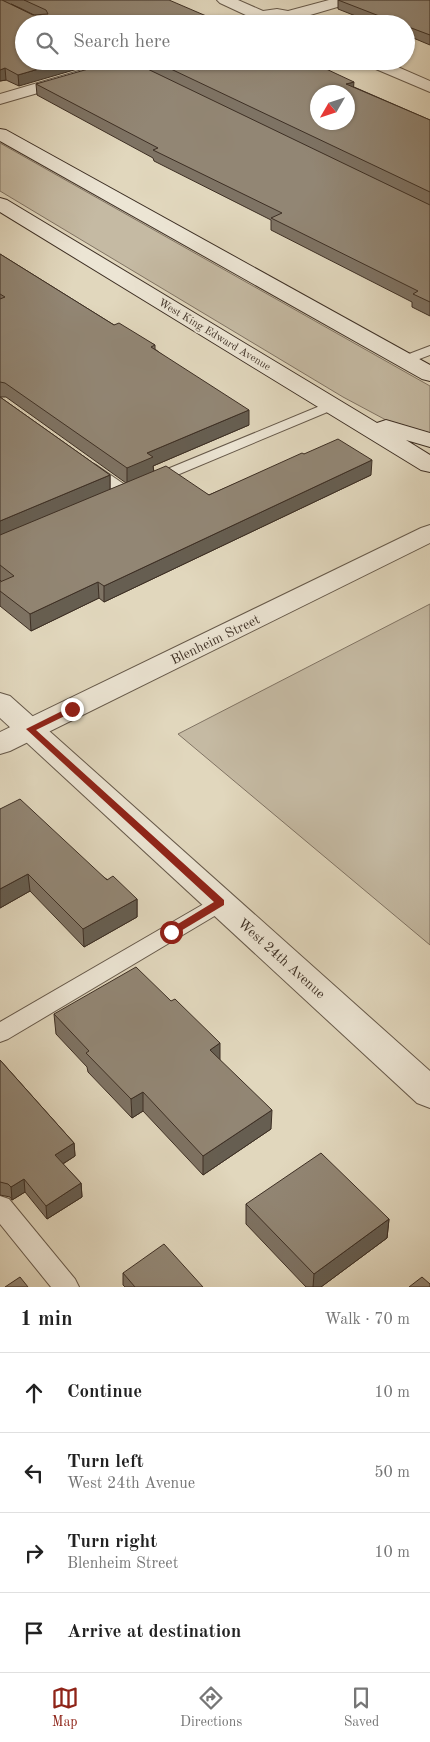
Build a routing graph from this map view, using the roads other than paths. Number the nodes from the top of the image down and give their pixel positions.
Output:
1 (225, 0) edge
2 (346, 0) edge
3 (251, 15) edge
4 (304, 15) edge
5 (106, 70) edge
6 (391, 70) edge
7 (430, 87) edge
8 (0, 100) edge
9 (0, 134) edge
10 (0, 204) edge
11 (430, 350) edge
12 (406, 360) junction
13 (430, 374) edge
14 (332, 404) junction
15 (430, 440) edge
16 (78, 458) edge
17 (430, 465) edge
18 (125, 492) junction
19 (107, 500) edge
20 (430, 533) edge
21 (0, 702) edge
22 (31, 729) junction
23 (0, 744) edge
24 (221, 903) junction
25 (0, 1033) edge
26 (430, 1093) edge
27 (0, 1206) edge
28 (66, 1287) edge

1 - 3 main road
2 - 4 main road
5 - 8 main road
6 - 7 main road
9 - 12 main road
10 - 14 main road, West King Edward Avenue
11 - 12 lane
12 - 13 main road
14 - 15 main road
14 - 17 main road, West King Edward Avenue
14 - 18 lane
16 - 18 lane
18 - 19 lane
20 - 22 main road, Blenheim Street
21 - 22 main road, West 24th Avenue
22 - 23 main road, Blenheim Street
22 - 24 main road, West 24th Avenue
24 - 25 lane
24 - 26 main road, West 24th Avenue
27 - 28 lane

